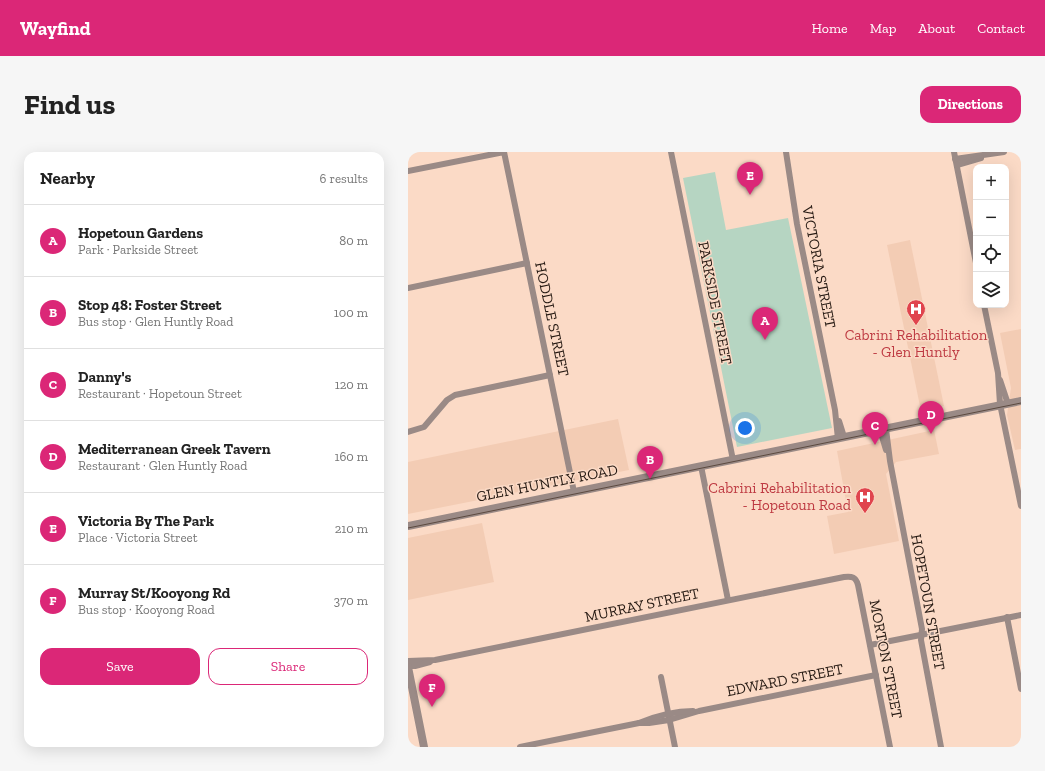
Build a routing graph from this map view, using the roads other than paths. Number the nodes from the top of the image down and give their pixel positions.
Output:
1 (504, 152) edge
2 (671, 152) edge
3 (786, 152) edge
4 (1004, 152) edge
5 (992, 154) junction
6 (955, 155) edge
7 (957, 166) junction
8 (408, 171) edge
9 (973, 248) edge
10 (527, 263) junction
11 (408, 288) edge
12 (985, 308) edge
13 (550, 375) junction
14 (1021, 401) edge
15 (1004, 405) junction
16 (883, 429) junction
17 (408, 432) edge
18 (841, 438) junction
19 (733, 460) junction
20 (701, 466) junction
21 (574, 492) junction
22 (1021, 506) edge
23 (408, 526) edge
24 (854, 578) joint
25 (728, 600) junction
26 (1021, 614) edge
27 (1007, 618) junction
28 (921, 635) junction
29 (870, 645) junction
30 (435, 660) junction
31 (408, 661) edge
32 (408, 666) edge
33 (876, 676) junction
34 (661, 677) dead end
35 (1021, 689) edge
36 (669, 717) junction
37 (424, 747) edge
38 (520, 747) edge
39 (674, 747) edge
40 (890, 747) edge
41 (942, 747) edge

1 - 8 street
1 - 10 street, HODDLE STREET
2 - 19 street, PARKSIDE STREET
3 - 18 street, VICTORIA STREET
4 - 5 street
5 - 6 street
5 - 7 street
6 - 7 street
7 - 9 street
10 - 11 street
10 - 13 street, HODDLE STREET
12 - 15 street
13 - 17 street
13 - 21 street, HODDLE STREET
14 - 15 street, GLEN HUNTLY ROAD
15 - 16 street, GLEN HUNTLY ROAD
15 - 22 street
16 - 18 street, GLEN HUNTLY ROAD
16 - 28 street, HOPETOUN STREET
18 - 19 street, GLEN HUNTLY ROAD
19 - 20 street, GLEN HUNTLY ROAD
20 - 21 street, GLEN HUNTLY ROAD
20 - 25 street
21 - 23 street, GLEN HUNTLY ROAD
24 - 25 street, MURRAY STREET
24 - 29 street, MORTON STREET
25 - 30 street, MURRAY STREET
26 - 27 street
27 - 28 street
27 - 35 street
28 - 29 street
28 - 41 street, HOPETOUN STREET
29 - 33 street, MORTON STREET
30 - 31 street, MURRAY STREET
30 - 32 street, MURRAY STREET
32 - 37 street
33 - 36 street, EDWARD STREET
33 - 40 street, MORTON STREET
34 - 36 street
36 - 38 street, EDWARD STREET
36 - 39 street

